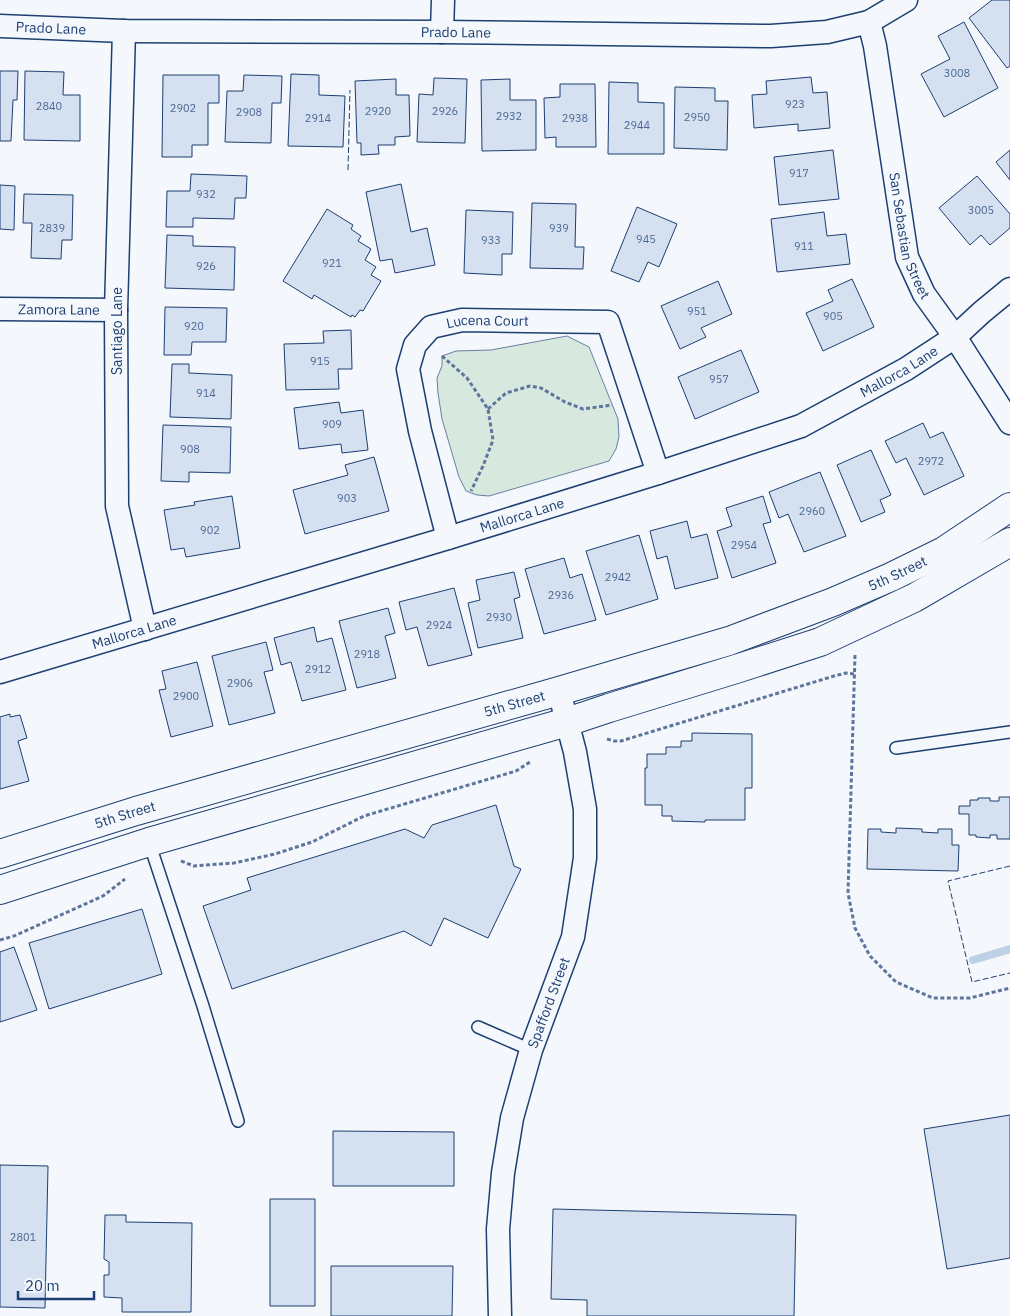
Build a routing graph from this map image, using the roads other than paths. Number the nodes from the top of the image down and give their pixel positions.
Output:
1 (443, 0) edge
2 (906, 0) edge
3 (870, 22) junction
4 (0, 26) edge
5 (124, 31) junction
6 (442, 32) junction
7 (1010, 289) edge
8 (0, 309) edge
9 (116, 310) junction
10 (955, 337) junction
11 (1010, 423) edge
12 (658, 473) junction
13 (1010, 507) edge
14 (448, 538) junction
15 (1010, 542) edge
16 (145, 628) junction
17 (0, 672) edge
18 (559, 691) junction
19 (567, 722) junction
20 (1010, 732) edge
21 (896, 748) dead end
22 (152, 853) junction
23 (0, 854) edge
24 (0, 890) edge
25 (478, 1027) dead end
26 (531, 1050) junction
27 (238, 1121) dead end
28 (500, 1316) edge

1 - 6 street
2 - 3 street, Prado Lane
3 - 6 street, Prado Lane
3 - 10 street, San Sebastian Street
4 - 5 street, Prado Lane
5 - 6 street, Prado Lane
5 - 9 street, Santiago Lane
7 - 10 street, Mallorca Lane
8 - 9 street, Zamora Lane
9 - 16 street, Santiago Lane
10 - 11 street, San Sebastian Street
10 - 12 street, Mallorca Lane
12 - 14 street, Mallorca Lane
12 - 14 street, Lucena Court
13 - 18 main road, 5th Street
14 - 16 street, Mallorca Lane
15 - 19 main road, 5th Street
16 - 17 street, Mallorca Lane
18 - 19 street, Spafford Street
18 - 23 main road, 5th Street
19 - 22 main road, 5th Street
19 - 26 street, Spafford Street
20 - 21 lane
22 - 24 main road, 5th Street
22 - 27 lane
25 - 26 lane
26 - 28 street, Spafford Street

